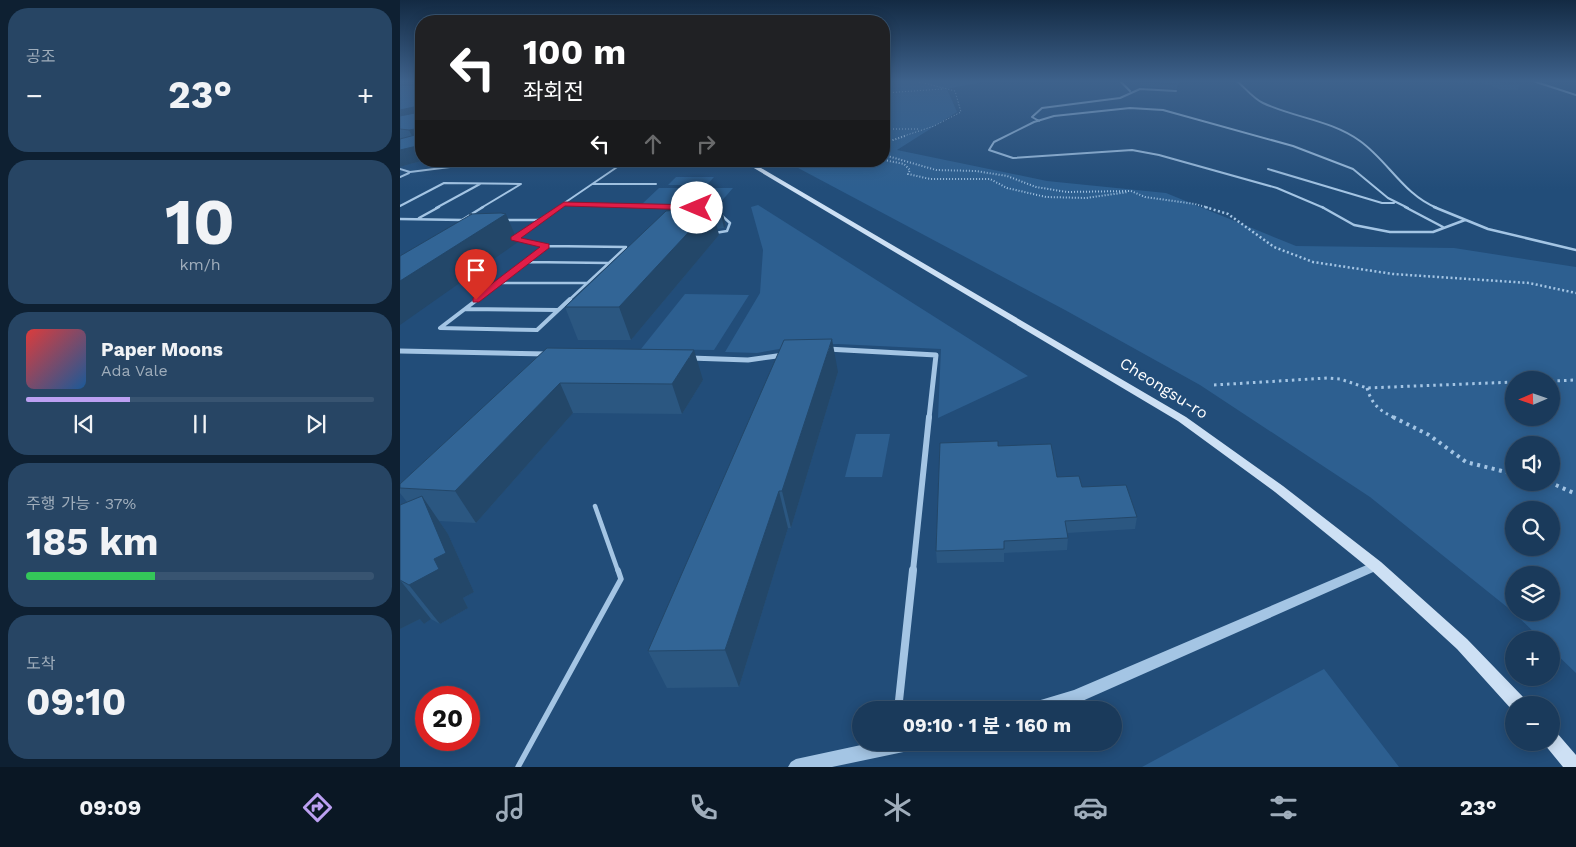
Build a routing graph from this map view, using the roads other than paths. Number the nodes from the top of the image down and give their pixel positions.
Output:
1 (1033, 117) edge
2 (1052, 117) edge
3 (1188, 117) edge
4 (1305, 117) edge
5 (1039, 121) junction
6 (450, 167) edge
7 (617, 167) edge
8 (755, 167) edge
9 (1268, 168) dead end
10 (401, 170) edge
11 (410, 172) junction
12 (400, 177) edge
13 (480, 184) junction
14 (593, 184) junction
15 (656, 184) dead end
16 (1396, 203) junction
17 (564, 204) junction
18 (400, 206) edge
19 (686, 207) edge
20 (718, 213) dead end
21 (400, 219) edge
22 (417, 219) junction
23 (462, 220) junction
24 (472, 220) edge
25 (501, 220) edge
26 (541, 220) junction
27 (1465, 220) junction
28 (1443, 227) junction
29 (706, 234) edge
30 (506, 238) dead end
31 (514, 238) junction
32 (636, 245) edge
33 (546, 246) junction
34 (626, 247) junction
35 (1576, 250) edge
36 (526, 262) junction
37 (609, 262) junction
38 (499, 282) junction
39 (587, 284) junction
40 (464, 309) junction
41 (558, 310) junction
42 (822, 350) edge
43 (400, 351) edge
44 (795, 353) edge
45 (554, 354) edge
46 (681, 358) edge
47 (595, 506) dead end
48 (1376, 566) junction
49 (1511, 696) edge
50 (899, 701) edge
51 (1061, 701) edge
52 (1560, 750) edge
53 (868, 751) edge
54 (518, 767) edge
55 (796, 767) edge
56 (1575, 767) edge

1 - 5 lane
2 - 5 lane
3 - 16 lane
4 - 27 lane
5 - 28 lane
6 - 11 lane
7 - 14 lane
8 - 48 main road, Cheongsu-ro
9 - 16 lane
10 - 11 lane
11 - 12 lane
13 - 18 lane
13 - 22 lane
13 - 23 lane
14 - 15 lane
14 - 17 lane
16 - 28 lane
17 - 19 lane
17 - 26 lane
20 - 29 lane
21 - 22 lane
22 - 23 lane
23 - 24 lane
25 - 26 lane
26 - 31 lane
27 - 28 lane
27 - 35 lane
30 - 31 lane
31 - 33 lane
32 - 34 lane
33 - 34 lane
33 - 36 lane
34 - 37 lane
36 - 37 lane
36 - 38 lane
37 - 39 lane
38 - 39 lane
38 - 40 lane
39 - 41 lane
40 - 41 lane
40 - 41 lane
42 - 50 street
43 - 45 street
44 - 46 street
47 - 54 lane
48 - 49 main road, Cheongsu-ro
48 - 51 street
52 - 56 main road
53 - 55 street

